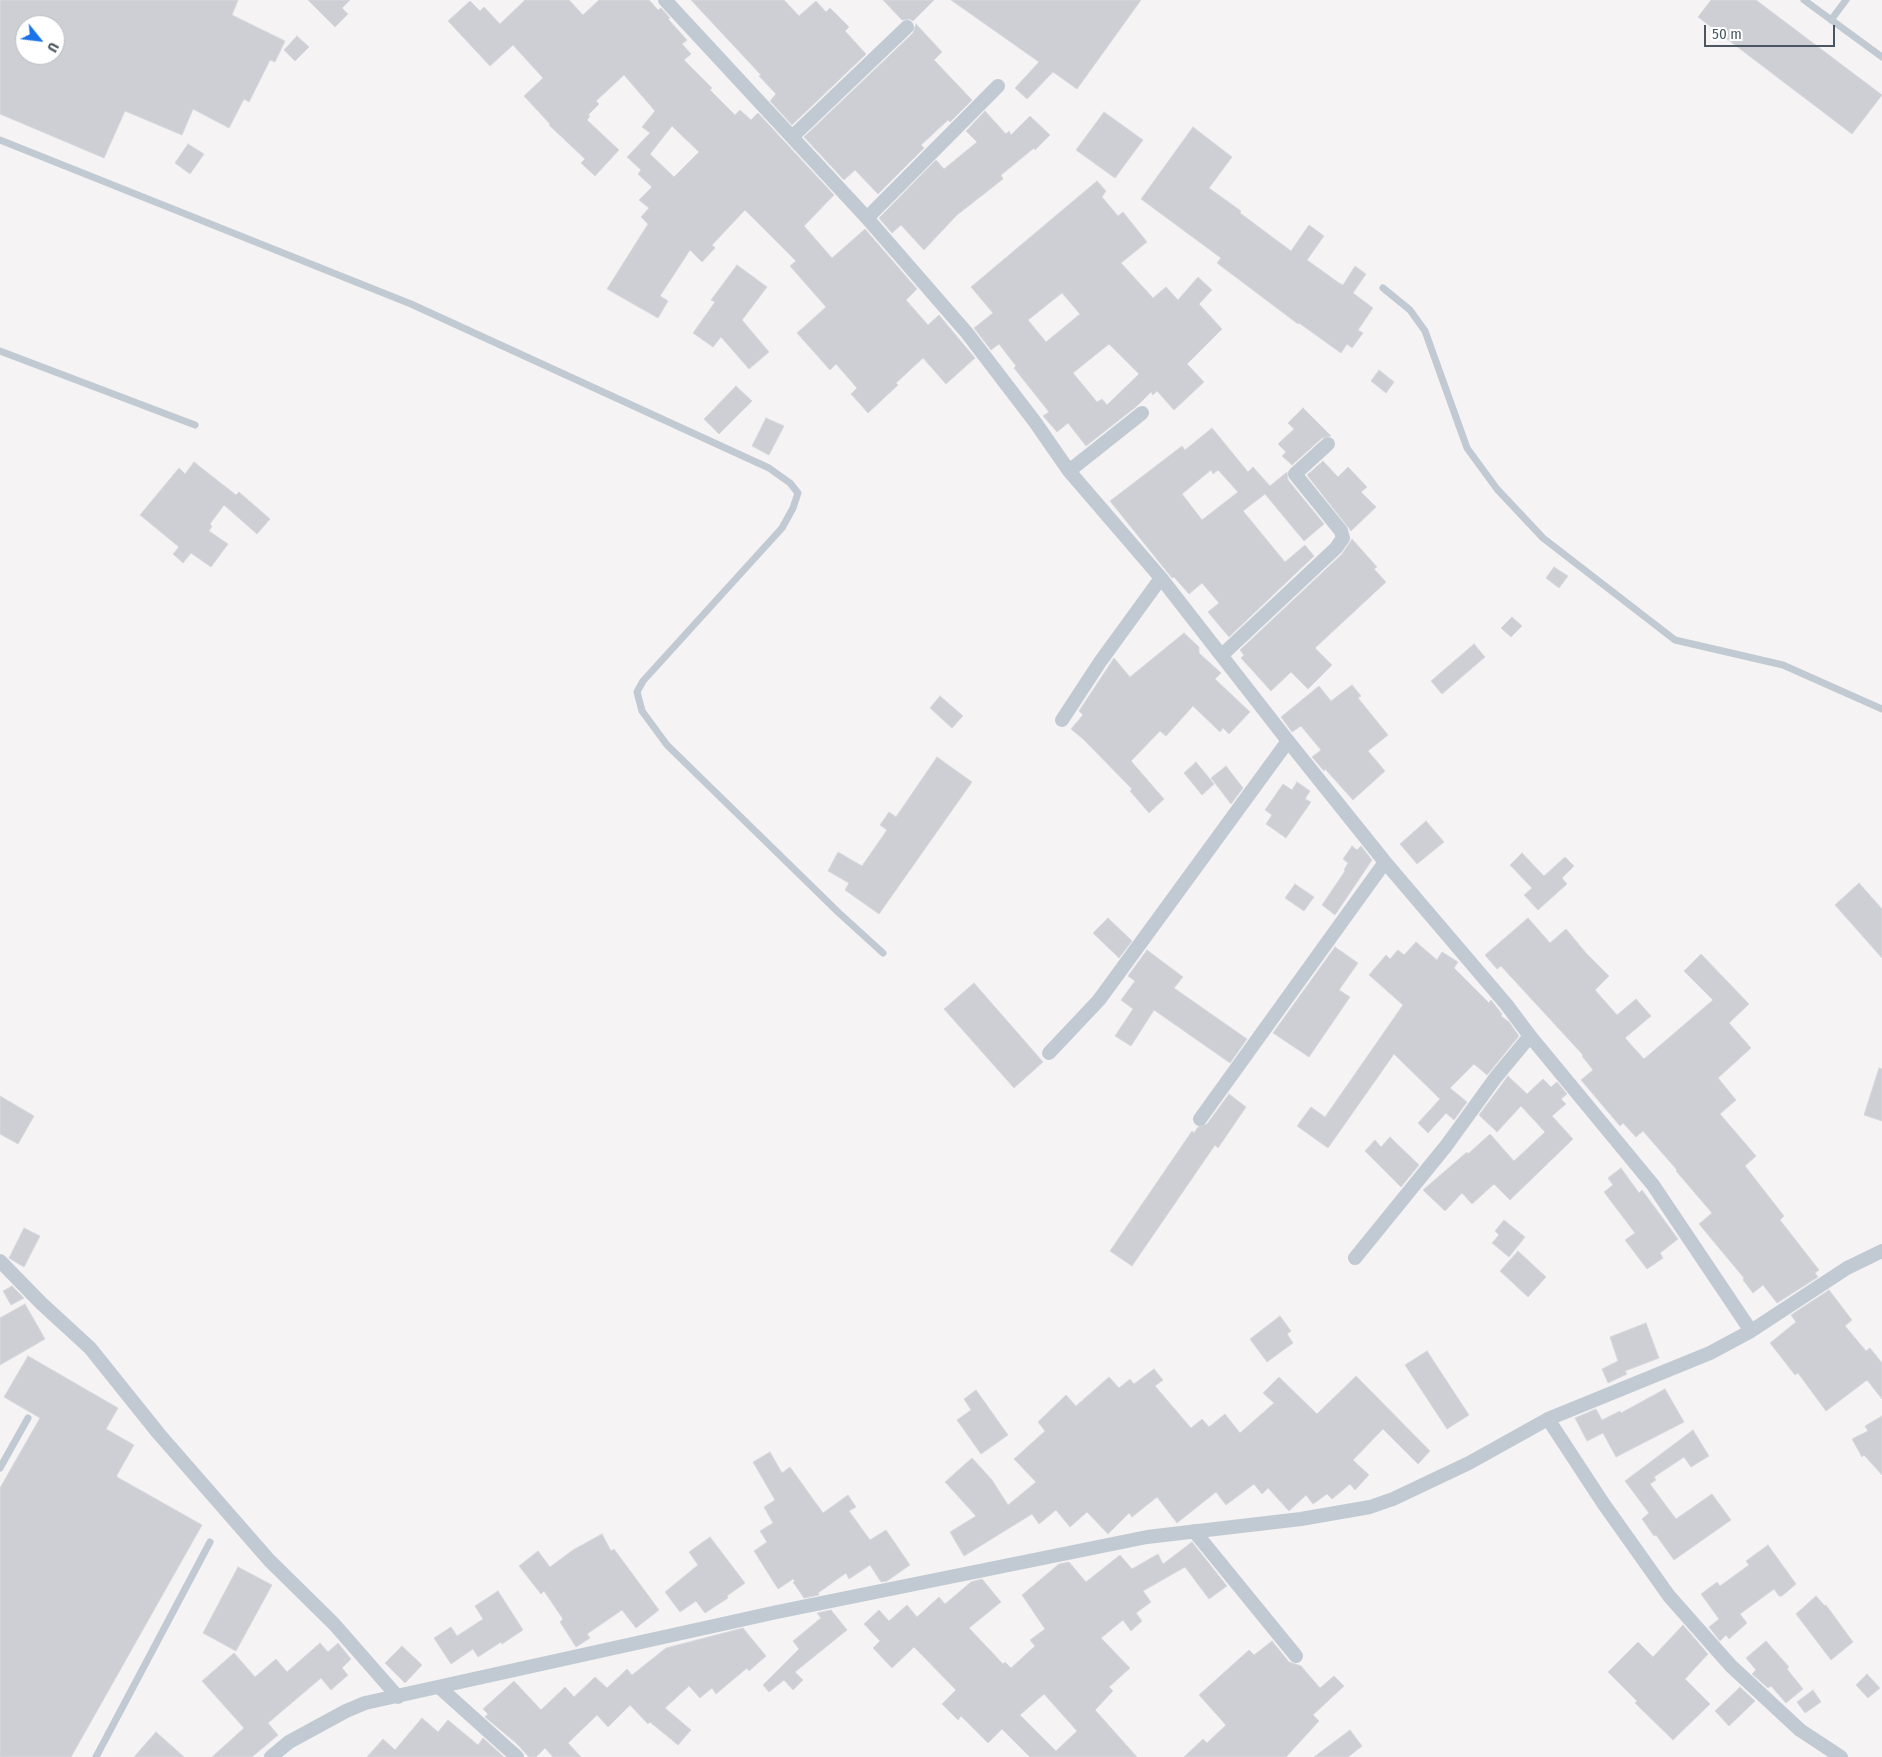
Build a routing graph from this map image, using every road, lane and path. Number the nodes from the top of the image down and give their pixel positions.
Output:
1 (664, 0) edge
2 (1804, 0) edge
3 (1846, 0) edge
4 (1831, 20) junction
5 (907, 27) dead end
6 (1882, 57) edge
7 (998, 86) dead end
8 (792, 137) junction
9 (0, 140) edge
10 (867, 218) junction
11 (1383, 288) dead end
12 (0, 351) edge
13 (1142, 413) dead end
14 (195, 425) dead end
15 (1328, 444) dead end
16 (1069, 471) junction
17 (1161, 578) junction
18 (1222, 655) junction
19 (1882, 709) edge
20 (1062, 720) dead end
21 (1288, 741) junction
22 (1385, 862) junction
23 (883, 953) dead end
24 (1530, 1036) junction
25 (1049, 1053) dead end
26 (1200, 1119) dead end
27 (1882, 1251) edge
28 (1354, 1258) dead end
29 (0, 1261) edge
30 (1752, 1331) junction
31 (28, 1418) dead end
32 (1548, 1419) junction
33 (0, 1468) edge
34 (1194, 1531) junction
35 (210, 1542) dead end
36 (1296, 1656) dead end
37 (439, 1687) junction
38 (398, 1697) junction
39 (515, 1756) edge
40 (96, 1757) edge
41 (270, 1757) edge
42 (1841, 1757) edge

1 - 8 street
2 - 4 lane
3 - 4 lane
4 - 6 lane
5 - 8 street
7 - 10 street
8 - 10 street
9 - 23 lane
10 - 16 street
11 - 19 lane
12 - 14 lane
13 - 16 street
15 - 18 street
16 - 17 street
17 - 18 street
17 - 20 street
18 - 21 street
21 - 22 street
21 - 25 street
22 - 24 street
22 - 26 street
24 - 28 street
24 - 30 street
27 - 30 street
29 - 38 street
30 - 32 street
31 - 33 lane
32 - 34 street
32 - 42 street
34 - 36 street
34 - 37 street
35 - 40 lane
37 - 38 street
37 - 39 street
38 - 41 street

